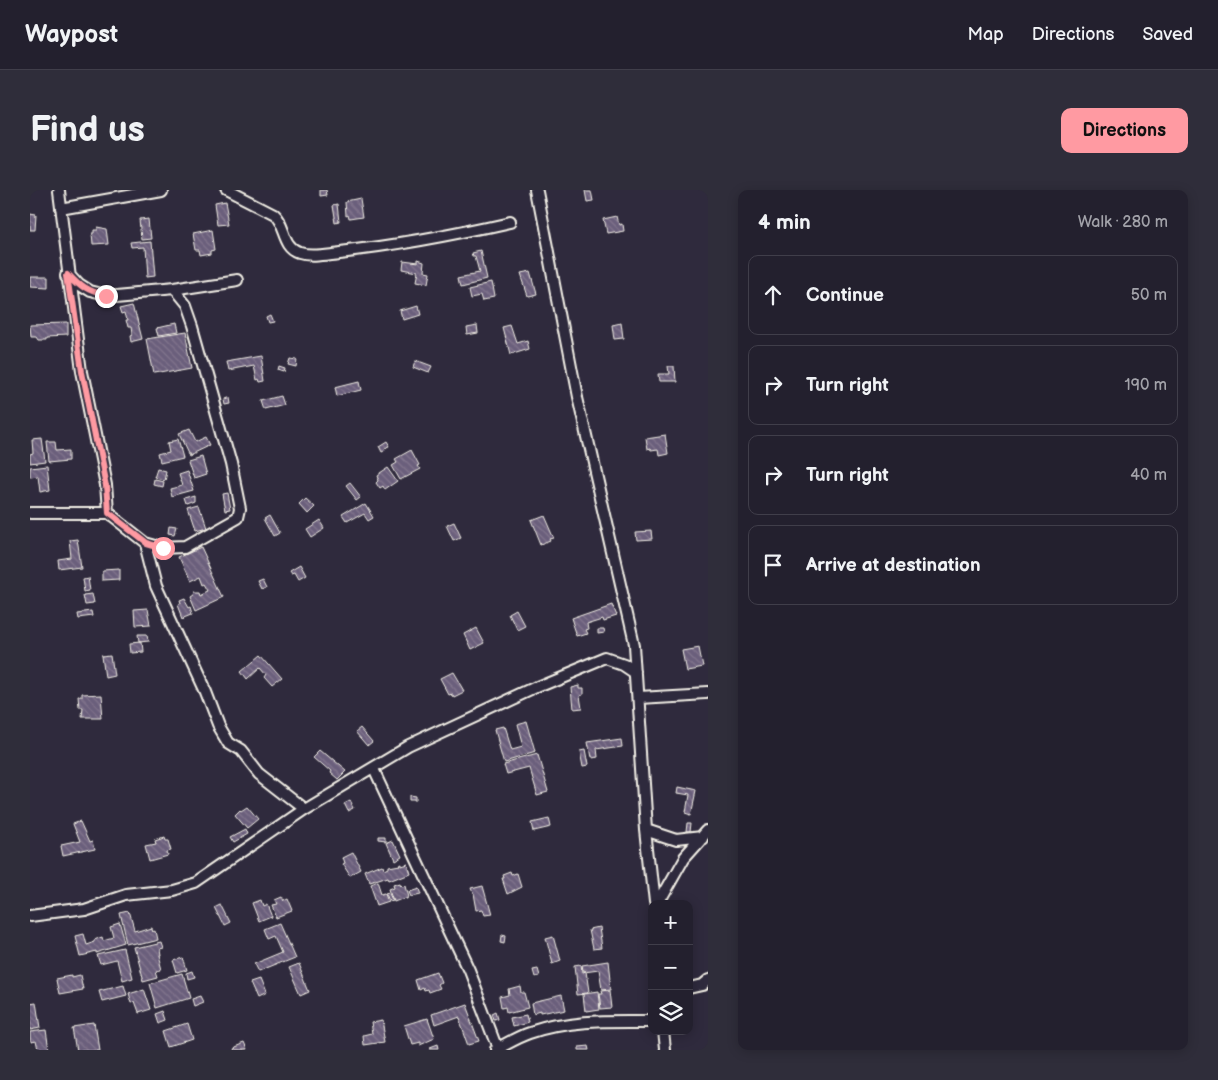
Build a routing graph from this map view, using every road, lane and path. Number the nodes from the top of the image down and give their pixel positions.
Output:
1 (59, 190) edge
2 (161, 190) edge
3 (226, 190) edge
4 (537, 190) edge
5 (61, 208) junction
6 (510, 222) dead end
7 (68, 273) junction
8 (236, 280) dead end
9 (172, 290) junction
10 (30, 513) edge
11 (107, 513) junction
12 (146, 543) junction
13 (636, 672) junction
14 (708, 694) edge
15 (638, 698) junction
16 (374, 769) junction
17 (304, 809) junction
18 (646, 830) junction
19 (706, 834) edge
20 (655, 900) edge
21 (657, 900) edge
22 (30, 916) edge
23 (708, 980) edge
24 (693, 987) edge
25 (648, 1021) edge
26 (663, 1035) edge
27 (497, 1049) edge
28 (665, 1050) edge

1 - 5 street
2 - 5 street
3 - 6 street
4 - 13 street
5 - 7 street
7 - 9 street
7 - 11 street
8 - 9 street
9 - 12 street
10 - 11 street
11 - 12 street
12 - 17 street
13 - 15 street
13 - 16 street
14 - 15 street
15 - 18 street
16 - 17 street
16 - 27 street
17 - 22 street
18 - 19 street
18 - 20 street
19 - 21 street
23 - 24 street
25 - 27 street
26 - 28 street

